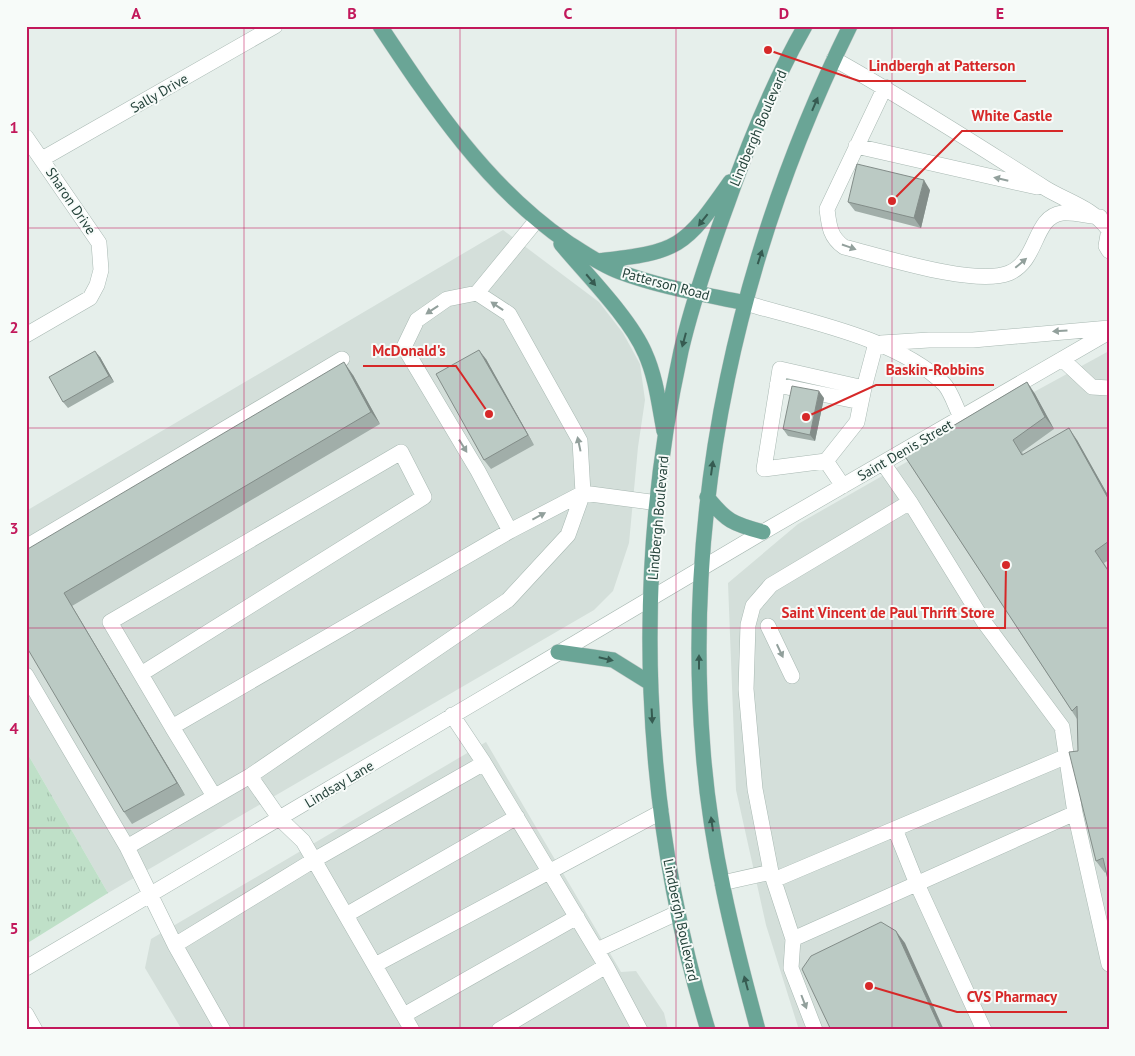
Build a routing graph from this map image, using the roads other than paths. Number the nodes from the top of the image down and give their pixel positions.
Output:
1 (275, 26) edge
2 (380, 26) edge
3 (805, 26) edge
4 (850, 26) edge
5 (834, 59) junction
6 (885, 87) junction
7 (26, 137) edge
8 (856, 146) junction
9 (42, 159) junction
10 (741, 166) junction
11 (1049, 190) junction
12 (542, 225) junction
13 (1106, 225) edge
14 (1109, 251) edge
15 (598, 261) junction
16 (476, 293) junction
17 (696, 293) junction
18 (745, 303) junction
19 (1109, 328) edge
20 (1109, 332) edge
21 (26, 334) edge
22 (878, 343) junction
23 (342, 359) dead end
24 (1062, 359) junction
25 (1109, 388) edge
26 (863, 395) junction
27 (961, 418) junction
28 (665, 441) junction
29 (826, 461) junction
30 (883, 463) junction
31 (843, 486) junction
32 (583, 493) junction
33 (707, 496) junction
34 (910, 502) junction
35 (658, 503) junction
36 (510, 531) junction
37 (763, 532) junction
38 (26, 547) edge
39 (701, 569) junction
40 (651, 598) junction
41 (768, 626) dead end
42 (558, 652) junction
43 (141, 674) junction
44 (26, 675) edge
45 (792, 676) dead end
46 (650, 683) junction
47 (452, 715) junction
48 (172, 727) junction
49 (1067, 756) junction
50 (484, 763) junction
51 (250, 776) junction
52 (214, 796) junction
53 (661, 812) junction
54 (1075, 813) junction
55 (517, 817) junction
56 (280, 819) junction
57 (895, 829) junction
58 (127, 847) junction
59 (314, 860) junction
60 (550, 872) junction
61 (773, 876) junction
62 (722, 883) junction
63 (917, 884) junction
64 (150, 895) junction
65 (677, 913) junction
66 (346, 915) junction
67 (577, 917) junction
68 (793, 939) junction
69 (175, 945) junction
70 (596, 950) junction
71 (1109, 964) edge
72 (375, 965) junction
73 (606, 966) junction
74 (26, 968) edge
75 (26, 1014) edge
76 (404, 1015) junction
77 (35, 1030) edge
78 (223, 1030) edge
79 (412, 1030) edge
80 (499, 1030) edge
81 (640, 1030) edge
82 (708, 1030) edge
83 (758, 1030) edge
84 (815, 1030) edge
85 (984, 1030) edge

1 - 9 street, Sally Drive
2 - 12 main road, Patterson Road
3 - 10 main road, Lindbergh Boulevard
4 - 5 main road
5 - 6 street
18 -> 5 main road
6 - 8 street
6 - 11 street
7 - 9 street, Sharon Drive
11 -> 8 street
8 -> 13 street
9 - 21 street, Sharon Drive
10 -> 15 main road
10 - 17 main road, Lindbergh Boulevard
11 - 13 street
12 - 15 main road, Patterson Road
12 - 16 street
12 -> 28 main road
13 - 14 street
15 - 17 main road, Patterson Road
32 -> 16 street
16 -> 36 street
17 - 18 main road, Patterson Road
17 -> 28 main road, Lindbergh Boulevard
18 - 22 street, Patterson Road
33 -> 18 main road
19 -> 22 street
20 - 24 street, Saint Denis Street
22 - 26 street
22 - 27 street, Patterson Road
23 - 38 street
24 - 25 street
24 - 27 street, Saint Denis Street
26 - 29 street
26 - 29 street
27 - 30 street, Saint Denis Street
28 - 35 main road, Lindbergh Boulevard
29 - 31 street
30 - 31 street, Saint Denis Street
30 - 34 street
31 - 37 street, Saint Denis Street
32 - 35 street
36 -> 32 street
32 - 51 street
33 - 37 main road
33 - 39 main road
34 - 49 street
34 - 61 street
35 - 40 main road, Lindbergh Boulevard
36 - 48 street
37 - 39 street, Saint Denis Street
39 - 40 street, Saint Denis Street
62 -> 39 main road
40 - 42 street, Lindsay Lane
40 - 46 main road, Lindbergh Boulevard
41 -> 45 street
42 -> 46 main road
42 - 47 street, Lindsay Lane
43 - 43 street
43 - 48 street
44 - 58 street
46 -> 53 main road, Lindbergh Boulevard
47 - 50 street
47 - 56 street, Lindsay Lane
48 - 52 street
49 - 54 street
49 - 57 street
50 - 55 street
50 - 59 street
51 - 52 street
51 - 56 street
52 - 58 street
53 - 60 street
53 - 65 main road, Lindbergh Boulevard
54 - 63 street
54 - 71 street
55 - 60 street
55 - 66 street
56 - 59 street
56 - 64 street, Lindsay Lane
57 - 61 street
57 - 63 street
58 - 64 street
59 - 66 street
59 - 69 street
60 - 67 street
60 - 72 street
61 - 62 street
61 - 68 street
83 -> 62 main road
63 - 68 street
63 - 85 street
64 - 69 street
64 - 74 street, Lindsay Lane
65 - 70 street
65 - 82 main road, Lindbergh Boulevard
66 - 72 street
67 - 70 street
67 - 76 street
68 -> 84 street
69 - 78 street
70 - 73 street
72 - 76 street
73 - 80 street
73 - 81 street
75 - 77 street
76 - 79 street

